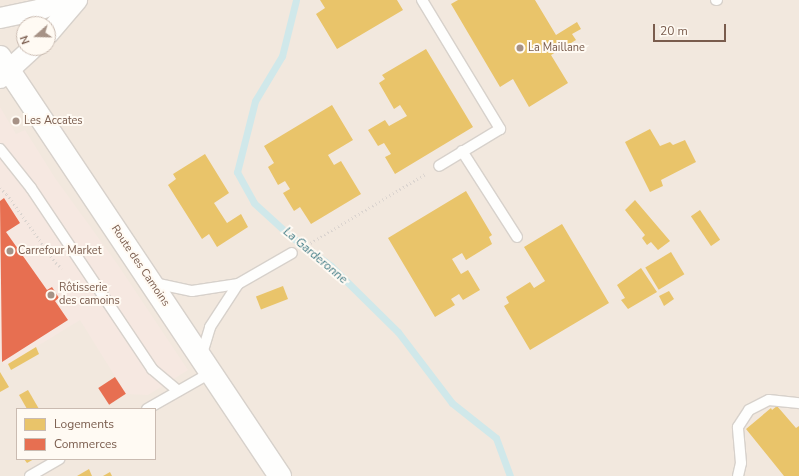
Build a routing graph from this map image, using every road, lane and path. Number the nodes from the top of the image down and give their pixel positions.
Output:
1 (63, 0) edge
2 (77, 0) edge
3 (422, 0) edge
4 (0, 18) edge
5 (56, 25) edge
6 (22, 56) edge
7 (3, 69) edge
8 (0, 149) edge
9 (462, 151) junction
10 (439, 166) joint
11 (517, 237) dead end
12 (314, 241) dead end
13 (292, 253) dead end
14 (152, 283) junction
15 (238, 284) junction
16 (205, 366) junction
17 (178, 391) junction
18 (799, 403) edge
19 (148, 408) edge
20 (57, 460) edge
21 (30, 476) edge
22 (280, 476) edge
23 (738, 476) edge

1 - 4 street
2 - 5 street
3 - 9 lane
6 - 7 street
7 - 14 main road, Route des Camoins
8 - 17 lane
9 - 10 lane
9 - 11 lane
10 - 12 path
13 - 15 lane
14 - 15 lane
14 - 16 main road, Route des Camoins
15 - 16 lane
16 - 17 lane
16 - 22 main road, Route des Camoins
17 - 19 lane
18 - 23 lane
20 - 21 lane

